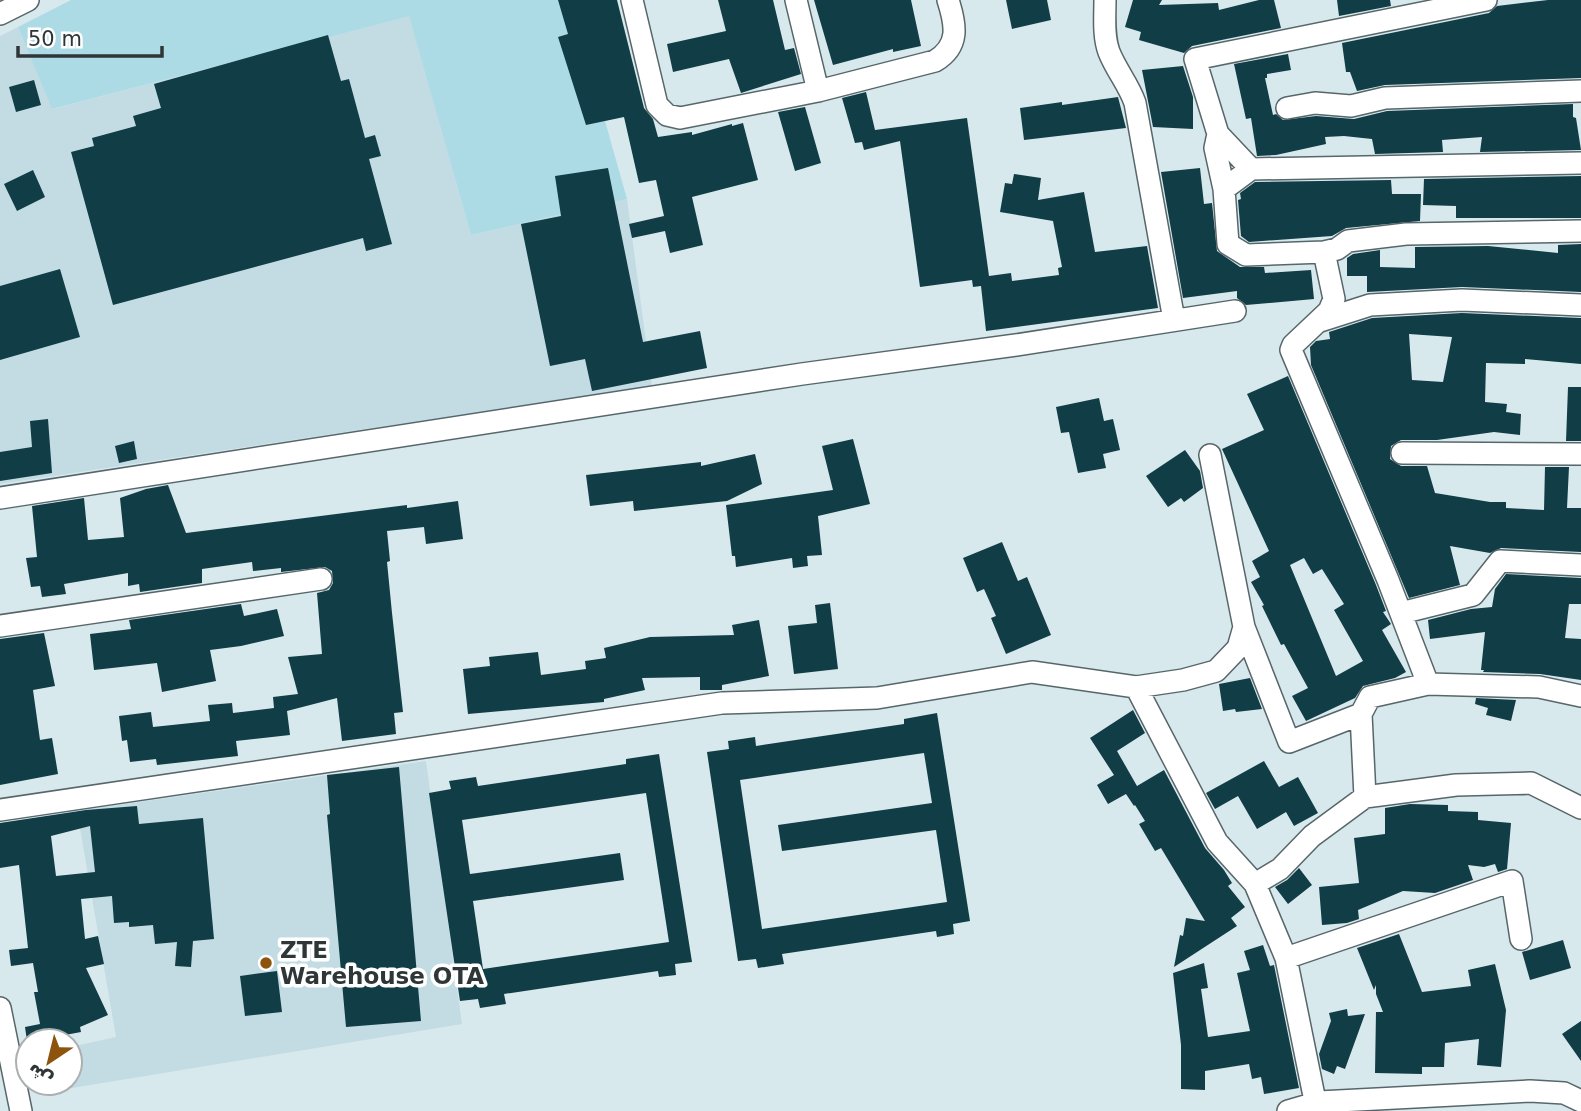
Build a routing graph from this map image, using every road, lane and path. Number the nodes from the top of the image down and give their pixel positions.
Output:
1 (27, 0) edge
2 (632, 0) edge
3 (796, 0) edge
4 (948, 0) edge
5 (1105, 0) edge
6 (1486, 0) edge
7 (0, 14) edge
8 (818, 91) junction
9 (1581, 91) edge
10 (1287, 108) dead end
11 (1218, 134) junction
12 (1581, 163) edge
13 (1251, 169) junction
14 (1224, 189) junction
15 (1581, 232) edge
16 (1324, 252) junction
17 (1581, 305) edge
18 (1234, 311) dead end
19 (1174, 320) junction
20 (1320, 321) junction
21 (1402, 453) dead end
22 (1581, 454) edge
23 (1210, 455) dead end
24 (0, 498) edge
25 (1581, 565) edge
26 (321, 579) dead end
27 (1401, 613) junction
28 (0, 626) edge
29 (1244, 627) junction
30 (1428, 684) junction
31 (1136, 687) junction
32 (1581, 696) edge
33 (1361, 714) junction
34 (1365, 797) junction
35 (1581, 808) edge
36 (0, 810) edge
37 (1255, 884) junction
38 (1521, 939) dead end
39 (1286, 958) junction
40 (0, 1008) edge
41 (1581, 1101) edge
42 (1319, 1102) junction
43 (22, 1111) edge
44 (1287, 1111) edge

1 - 7 street
2 - 8 street
3 - 8 street
4 - 8 street
5 - 19 street
6 - 11 street
9 - 10 street
11 - 13 street
11 - 14 street
12 - 13 street
13 - 14 street
14 - 16 street
15 - 16 street
16 - 20 street
17 - 20 street
18 - 19 street
19 - 24 street
20 - 27 street
21 - 22 street
23 - 29 street
25 - 27 street
26 - 28 street
27 - 30 street
29 - 31 street
29 - 33 street
30 - 32 street
30 - 33 street
31 - 36 street
31 - 37 street
33 - 34 street
34 - 35 street
34 - 37 street
37 - 39 street
38 - 39 street
39 - 42 street
40 - 43 street
41 - 42 street
42 - 44 street

